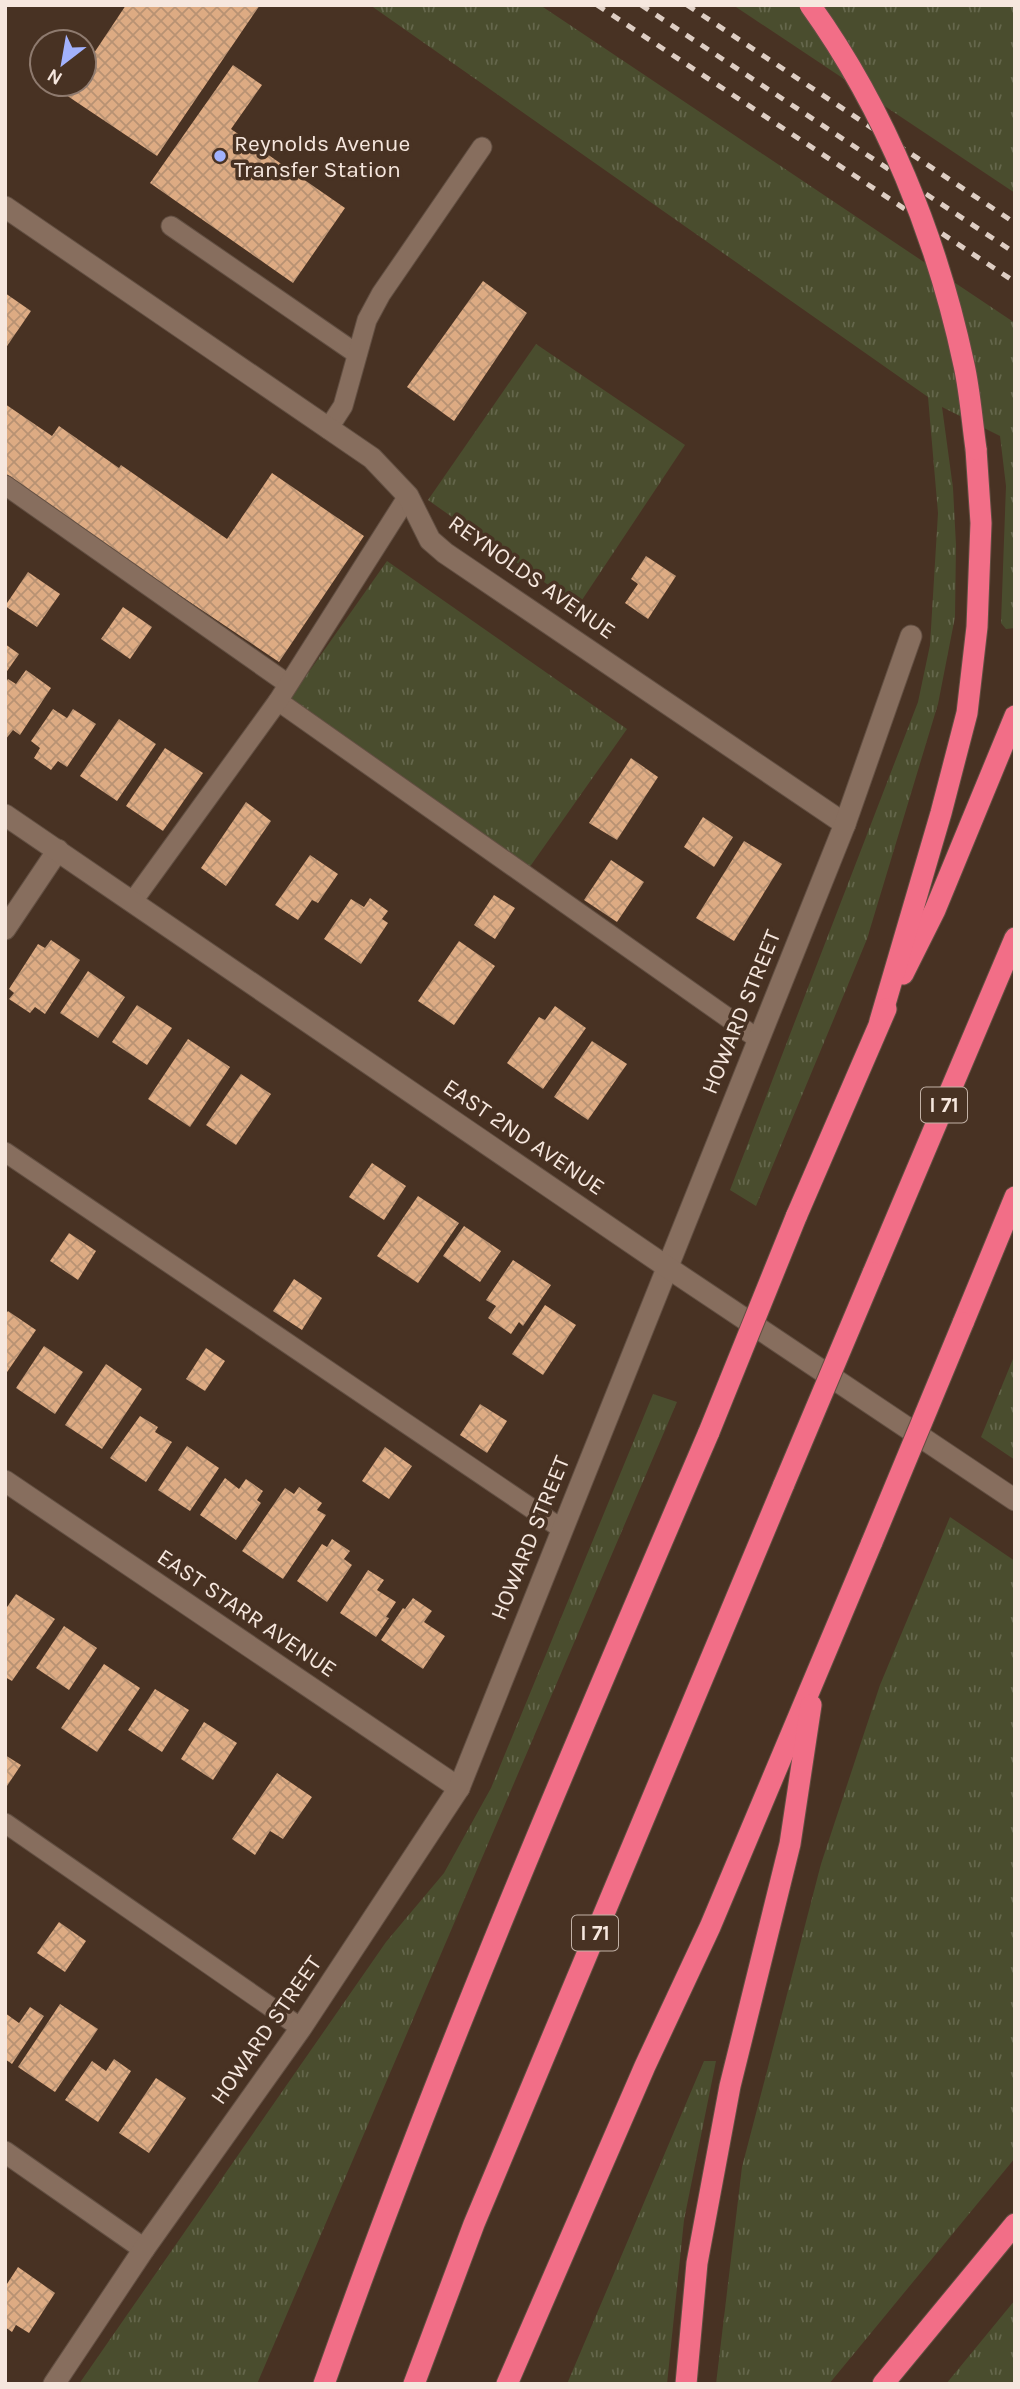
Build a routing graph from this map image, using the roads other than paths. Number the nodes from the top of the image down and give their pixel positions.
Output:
1 (810, 5) edge
2 (482, 147) dead end
3 (5, 207) edge
4 (171, 226) dead end
5 (357, 354) junction
6 (328, 429) junction
7 (5, 485) edge
8 (408, 496) junction
9 (911, 636) dead end
10 (283, 692) junction
11 (1015, 716) edge
12 (5, 815) edge
13 (845, 824) junction
14 (58, 850) junction
15 (133, 901) junction
16 (5, 929) edge
17 (1015, 938) edge
18 (880, 1021) junction
19 (758, 1040) junction
20 (5, 1152) edge
21 (1015, 1197) edge
22 (667, 1267) junction
23 (5, 1481) edge
24 (1015, 1500) edge
25 (562, 1529) junction
26 (816, 1673) junction
27 (459, 1788) junction
28 (5, 1824) edge
29 (301, 2028) junction
30 (5, 2152) edge
31 (1015, 2224) edge
32 (144, 2249) junction
33 (363, 2275) junction
34 (54, 2384) edge
35 (311, 2384) edge
36 (324, 2384) edge
37 (414, 2384) edge
38 (507, 2384) edge
39 (686, 2384) edge
40 (883, 2384) edge

1 - 18 highway, bridge
2 - 5 lane
3 - 6 street, REYNOLDS AVENUE
4 - 5 lane
5 - 6 lane
6 - 8 street, REYNOLDS AVENUE
7 - 10 lane
8 - 10 lane
8 - 13 street, REYNOLDS AVENUE
9 - 13 street, HOWARD STREET
10 - 15 lane
10 - 19 lane
11 - 18 highway
12 - 14 street, EAST 2ND AVENUE
13 - 19 street, HOWARD STREET
14 - 15 street, EAST 2ND AVENUE
14 - 16 street
15 - 22 street, EAST 2ND AVENUE
17 - 37 highway, I 71, bridge
18 - 33 highway, bridge
19 - 22 street, HOWARD STREET
20 - 25 lane
21 - 26 highway, bridge
22 - 24 street, EAST 2ND AVENUE
22 - 25 street, HOWARD STREET
23 - 27 street, EAST STARR AVENUE
25 - 27 street, HOWARD STREET
26 - 38 highway
26 - 39 highway
27 - 29 street, HOWARD STREET
28 - 29 lane
29 - 32 street, HOWARD STREET
30 - 32 street
31 - 40 highway
32 - 34 street, HOWARD STREET
33 - 35 highway
33 - 36 highway

